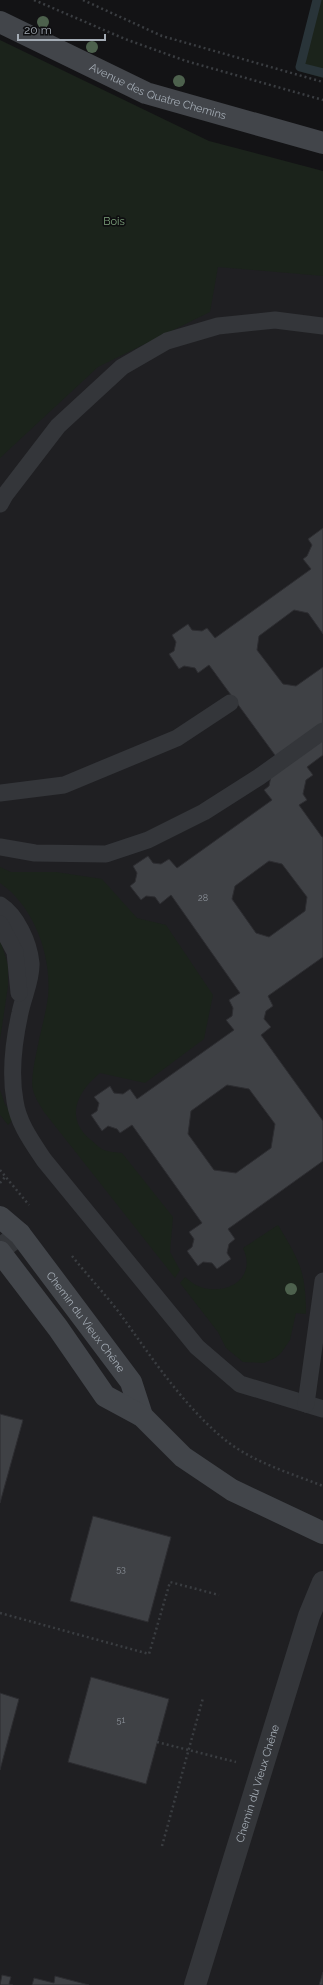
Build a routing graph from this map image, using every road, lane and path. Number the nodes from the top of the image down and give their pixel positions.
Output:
1 (34, 0) edge
2 (83, 0) edge
3 (0, 22) edge
4 (323, 82) edge
5 (323, 100) edge
6 (323, 143) edge
7 (323, 326) edge
8 (0, 504) edge
9 (230, 703) dead end
10 (323, 731) edge
11 (0, 793) edge
12 (0, 847) edge
13 (0, 905) edge
14 (0, 924) edge
15 (20, 1013) junction
16 (0, 1170) edge
17 (5, 1177) junction
18 (0, 1183) edge
19 (30, 1206) dead end
20 (0, 1217) edge
21 (20, 1234) junction
22 (0, 1249) edge
23 (0, 1252) edge
24 (70, 1254) dead end
25 (323, 1281) edge
26 (306, 1404) junction
27 (323, 1409) edge
28 (142, 1416) junction
29 (323, 1486) edge
30 (323, 1533) edge
31 (323, 1582) edge
32 (219, 1595) dead end
33 (0, 1613) edge
34 (203, 1698) dead end
35 (157, 1742) dead end
36 (189, 1749) junction
37 (262, 1768) junction
38 (162, 1846) dead end
39 (195, 1985) edge

1 - 5 path
2 - 4 path
3 - 6 main road, Avenue des Quatre Chemins
7 - 8 lane
9 - 11 lane
10 - 12 lane
13 - 15 lane
14 - 15 lane
15 - 26 lane
16 - 17 path
17 - 18 path
17 - 19 path
20 - 21 main road, Chemin du Vieux Chêne
21 - 22 street
21 - 28 main road, Chemin du Vieux Chêne
23 - 28 main road, Chemin du Vieux Chêne
24 - 29 path
25 - 26 lane
26 - 27 lane
28 - 30 main road, Chemin du Vieux Chêne
31 - 37 street, Chemin du Vieux Chêne
32 - 33 path
34 - 36 path
35 - 36 path
36 - 37 path
36 - 38 path
37 - 39 street, Chemin du Vieux Chêne

